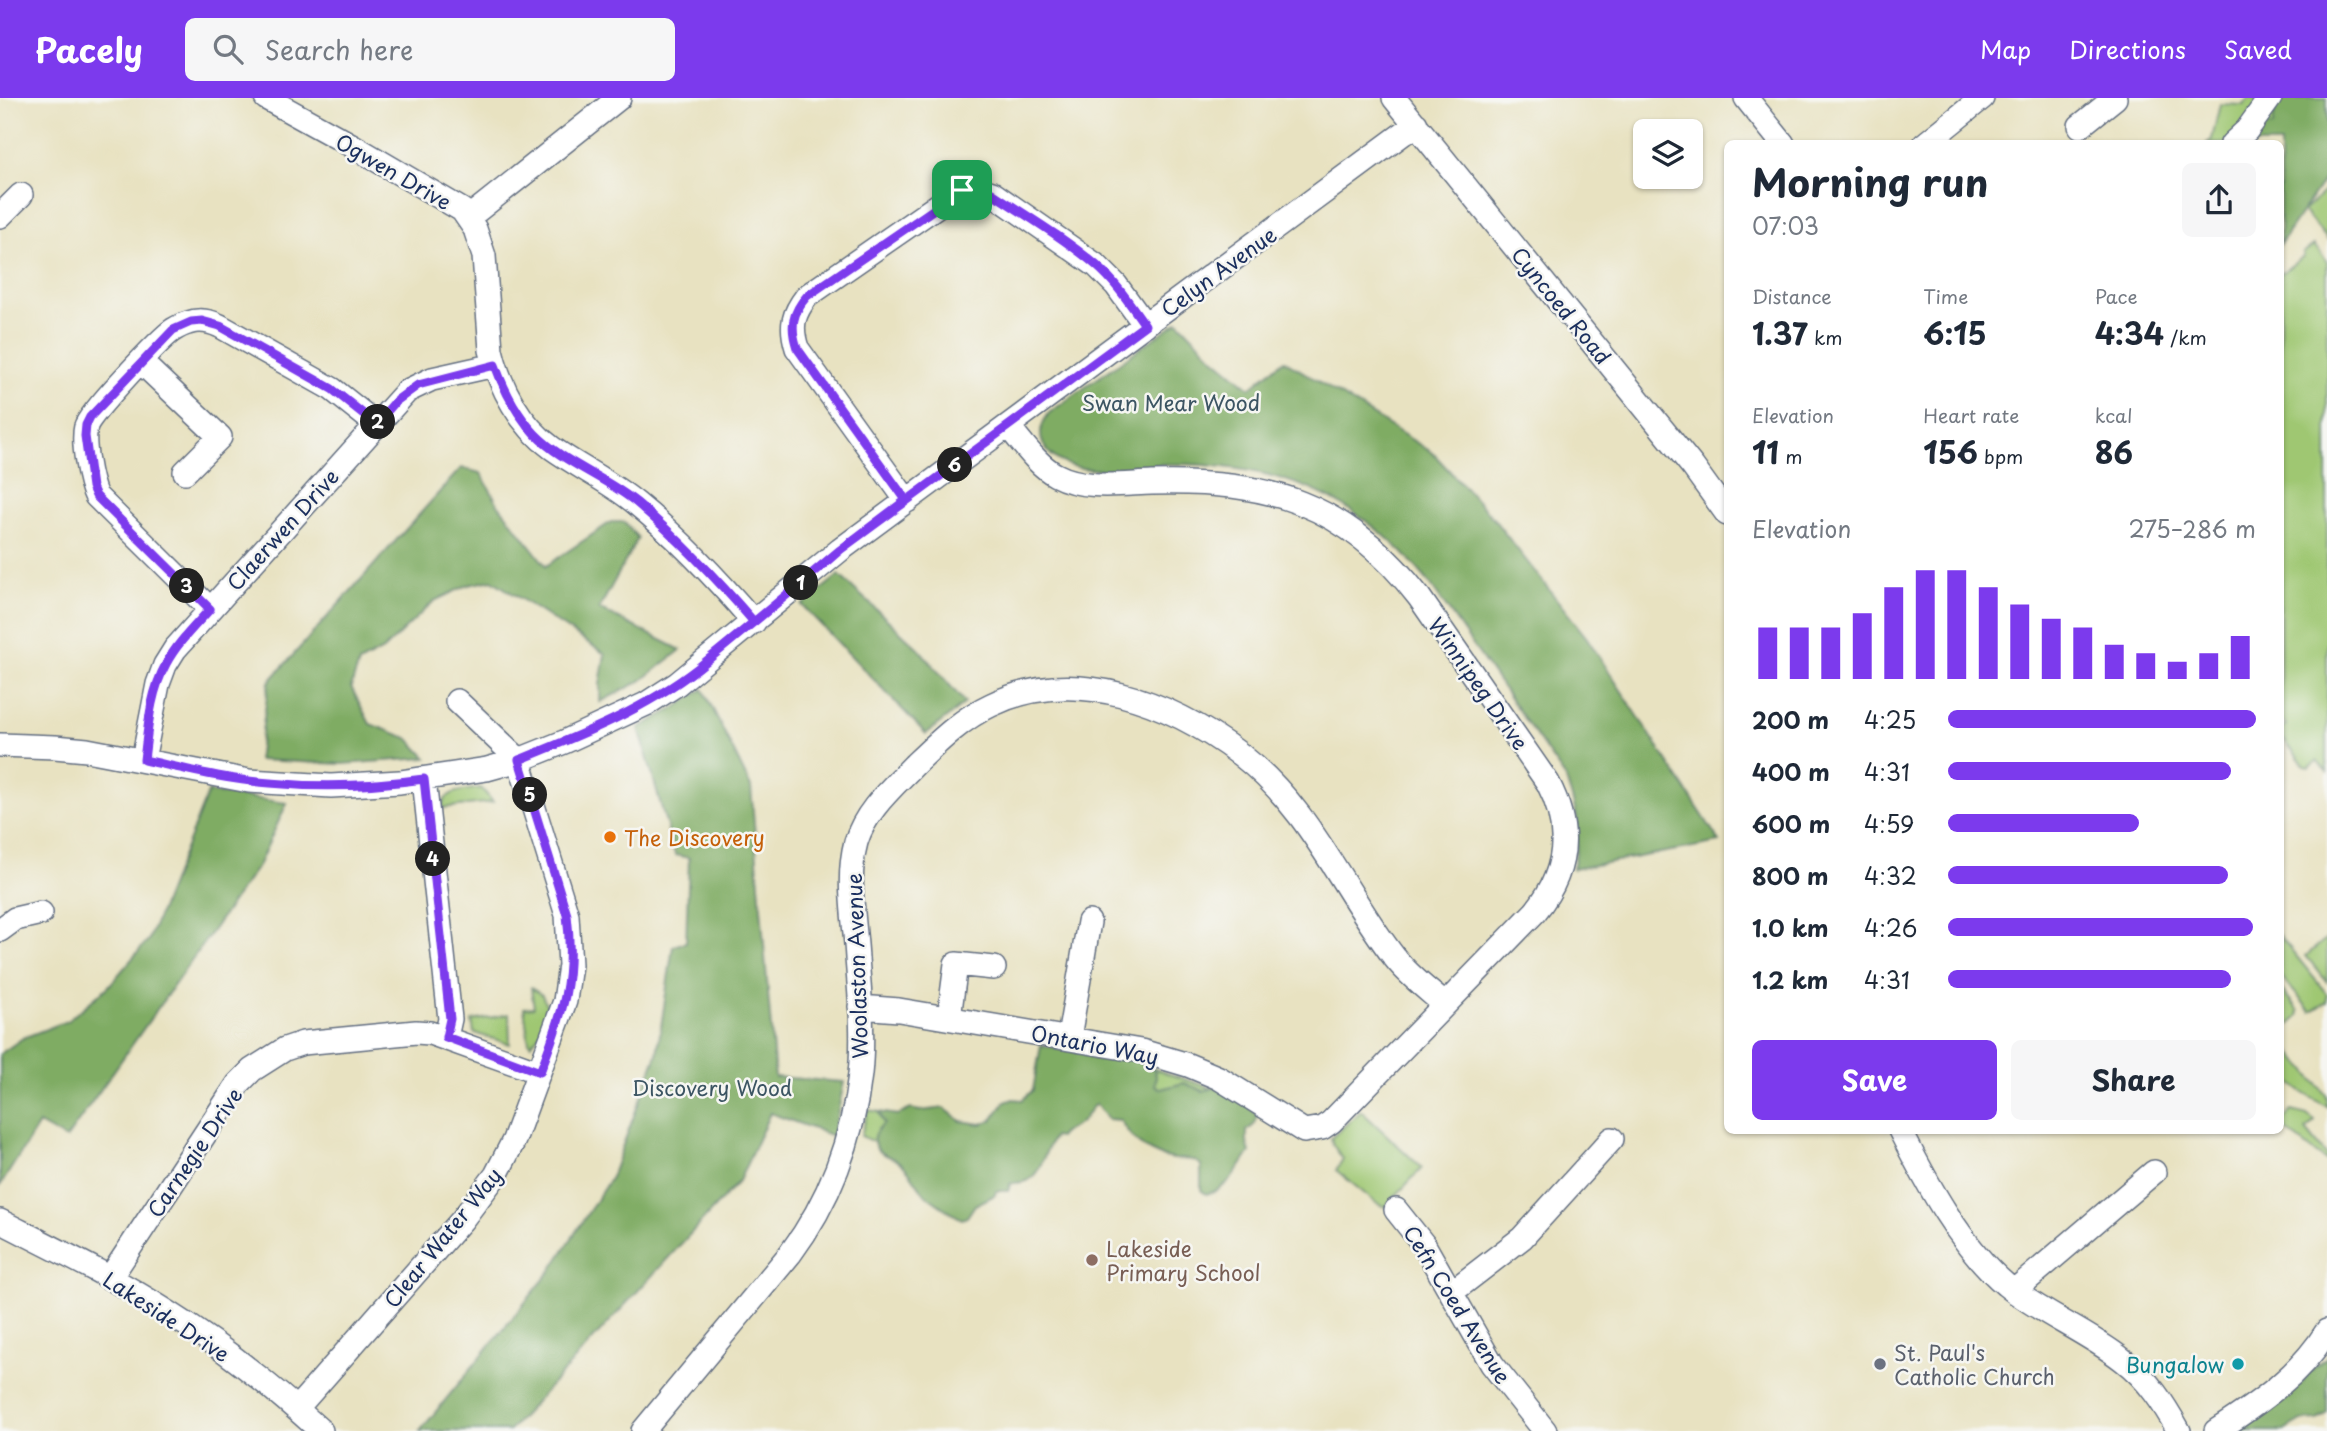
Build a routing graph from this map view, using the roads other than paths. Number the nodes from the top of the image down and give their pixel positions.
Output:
1 (619, 98) edge
2 (1394, 98) edge
3 (1746, 98) edge
4 (1982, 98) edge
5 (2270, 98) edge
6 (280, 102) edge
7 (2101, 102) edge
8 (1416, 124) junction
9 (2080, 126) dead end
10 (1780, 140) edge
11 (1929, 140) edge
12 (2236, 140) edge
13 (21, 195) dead end
14 (0, 216) edge
15 (468, 218) junction
16 (1145, 325) junction
17 (141, 362) junction
18 (495, 365) junction
19 (376, 424) junction
20 (1008, 425) junction
21 (185, 472) dead end
22 (906, 500) junction
23 (1724, 510) edge
24 (210, 609) junction
25 (754, 622) junction
26 (457, 701) dead end
27 (0, 746) edge
28 (144, 760) junction
29 (519, 760) junction
30 (424, 779) junction
31 (41, 913) dead end
32 (1089, 922) dead end
33 (0, 930) edge
34 (994, 968) dead end
35 (1444, 1004) junction
36 (860, 1007) junction
37 (949, 1018) junction
38 (446, 1037) junction
39 (1069, 1037) junction
40 (540, 1072) junction
41 (1312, 1131) joint
42 (1902, 1134) edge
43 (1612, 1139) dead end
44 (2154, 1172) dead end
45 (1396, 1210) dead end
46 (0, 1221) edge
47 (110, 1278) junction
48 (2014, 1291) junction
49 (1452, 1292) junction
50 (2327, 1331) edge
51 (296, 1408) junction
52 (321, 1431) edge
53 (643, 1431) edge
54 (1545, 1431) edge
55 (2179, 1431) edge
56 (2216, 1431) edge

1 - 15 street
2 - 8 street, Cyncoed Road
3 - 10 street
4 - 11 street
5 - 12 street
6 - 15 street, Ogwen Drive
7 - 9 street
8 - 16 street, Celyn Avenue
8 - 23 street, Cyncoed Road
13 - 14 street
15 - 18 street, Ogwen Drive
16 - 20 street, Celyn Avenue
16 - 22 street
17 - 19 street
17 - 21 street
17 - 24 street
18 - 19 street, Claerwen Drive
18 - 25 street, Ogwen Drive
19 - 24 street, Claerwen Drive
20 - 22 street, Celyn Avenue
20 - 35 street, Winnipeg Drive
22 - 25 street, Celyn Avenue
24 - 28 street, Claerwen Drive
25 - 29 street, Celyn Avenue
26 - 29 street
27 - 28 street, Celyn Avenue
28 - 30 street, Celyn Avenue
29 - 30 street, Celyn Avenue
29 - 40 street, Clear Water Way
30 - 38 street
31 - 33 street
32 - 39 street
34 - 37 street
35 - 36 street, Woolaston Avenue
35 - 41 street, Winnipeg Drive
36 - 37 street, Ontario Way
36 - 53 street, Woolaston Avenue
37 - 39 street, Ontario Way
38 - 40 street, Carnegie Drive
38 - 47 street, Carnegie Drive
39 - 41 street, Ontario Way
40 - 51 street, Clear Water Way
42 - 48 street
43 - 49 street
44 - 48 street
45 - 49 street, Cefn Coed Avenue
46 - 47 street, Lakeside Drive
47 - 51 street, Lakeside Drive
48 - 55 street
49 - 54 street, Cefn Coed Avenue
50 - 56 street
51 - 52 street, Lakeside Drive

